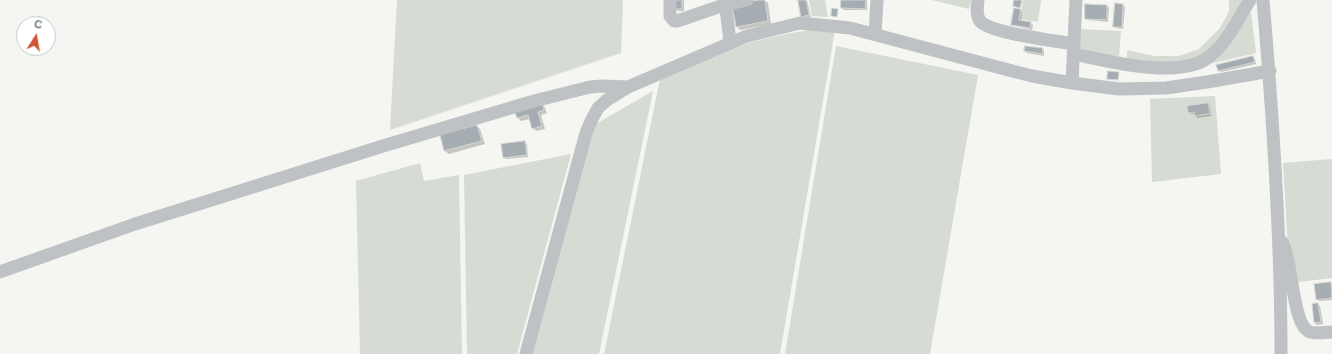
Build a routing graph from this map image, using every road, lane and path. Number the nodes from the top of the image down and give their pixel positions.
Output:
1 (670, 0) edge
2 (747, 0) edge
3 (878, 0) edge
4 (978, 0) edge
5 (1076, 0) edge
6 (1250, 0) edge
7 (1264, 0) edge
8 (724, 2) edge
9 (875, 34) junction
10 (730, 42) junction
11 (1074, 49) junction
12 (1270, 71) junction
13 (1072, 84) junction
14 (628, 87) junction
15 (1279, 235) junction
16 (0, 272) edge
17 (1332, 332) edge
18 (526, 354) edge
19 (1281, 354) edge

1 - 8 street
2 - 8 street
3 - 9 street
4 - 11 street
5 - 11 street
6 - 11 street
7 - 12 street
8 - 10 street
9 - 10 street
9 - 13 street
10 - 14 street
11 - 13 street
12 - 13 street
12 - 15 street
14 - 16 street
14 - 18 street
15 - 17 street
15 - 19 street

